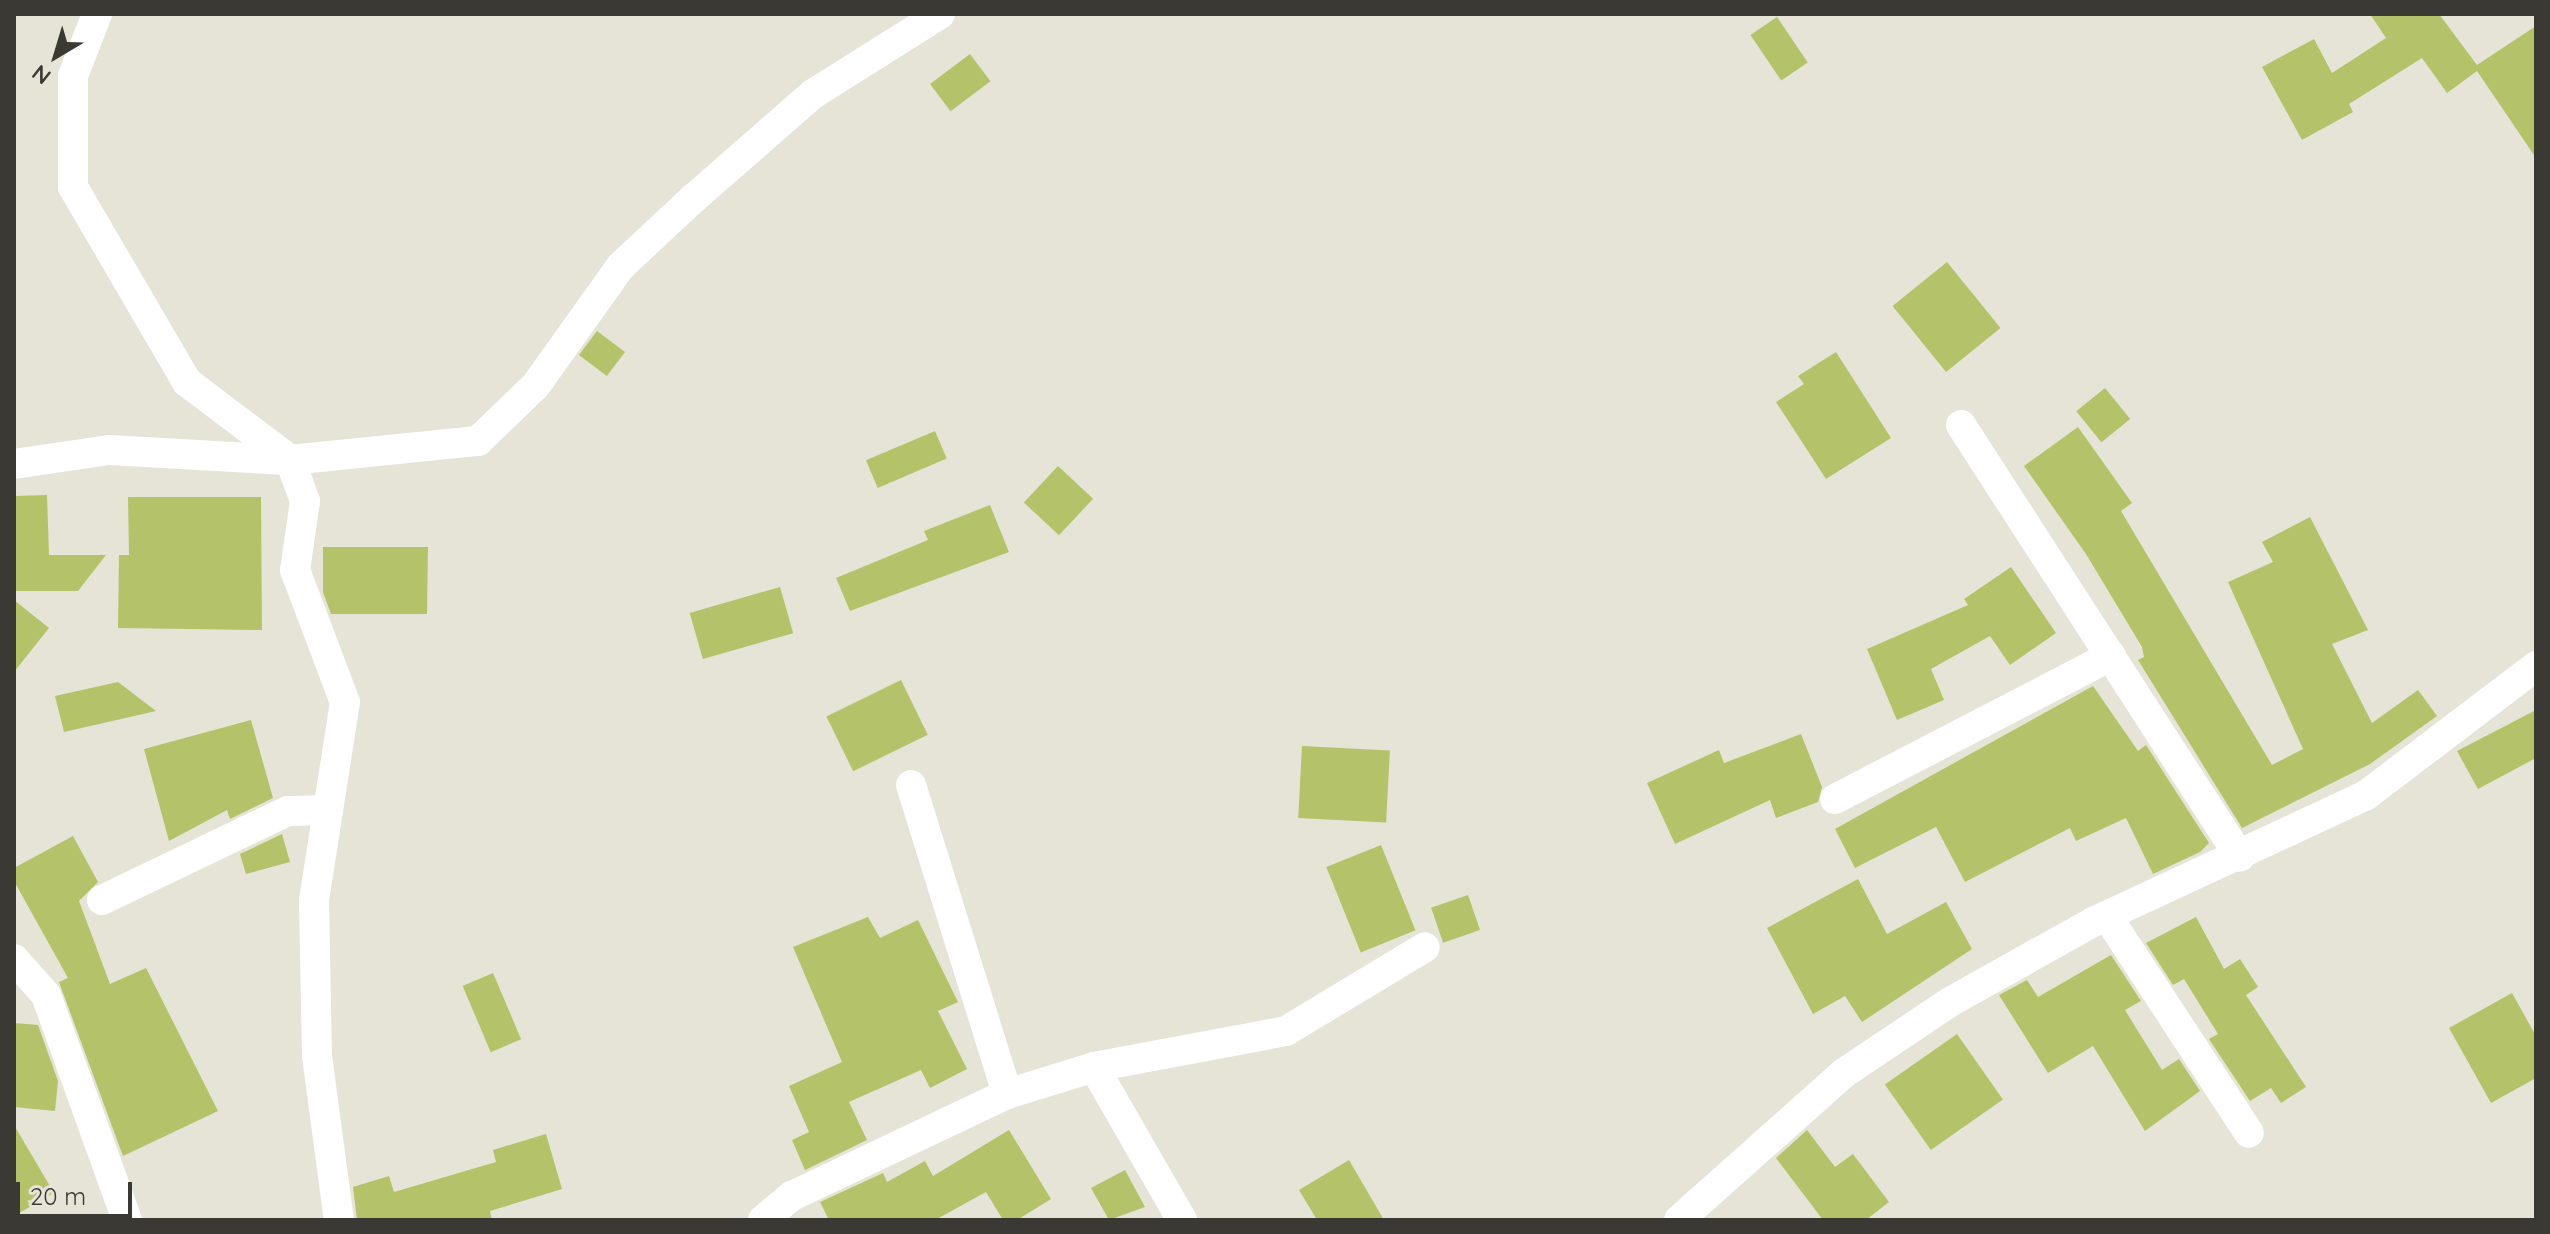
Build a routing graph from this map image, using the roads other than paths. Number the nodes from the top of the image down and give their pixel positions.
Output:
1 (97, 14) edge
2 (940, 14) edge
3 (1961, 425) dead end
4 (290, 460) junction
5 (14, 464) edge
6 (2111, 656) junction
7 (2536, 666) edge
8 (911, 785) dead end
9 (1835, 799) dead end
10 (328, 810) junction
11 (2240, 857) junction
12 (102, 900) dead end
13 (2107, 916) junction
14 (1425, 947) dead end
15 (14, 959) edge
16 (1094, 1067) junction
17 (1007, 1094) junction
18 (2249, 1133) dead end
19 (1684, 1218) edge
20 (127, 1220) edge
21 (339, 1220) edge
22 (763, 1220) edge
23 (1182, 1220) edge

1 - 4 street
2 - 4 street
3 - 6 street
4 - 5 street
4 - 10 street
6 - 9 street
6 - 11 street
7 - 11 street
8 - 17 street
10 - 12 street
10 - 21 street
11 - 13 street
13 - 18 street
13 - 19 street
14 - 16 street
15 - 20 street
16 - 17 street
16 - 23 street
17 - 22 street

